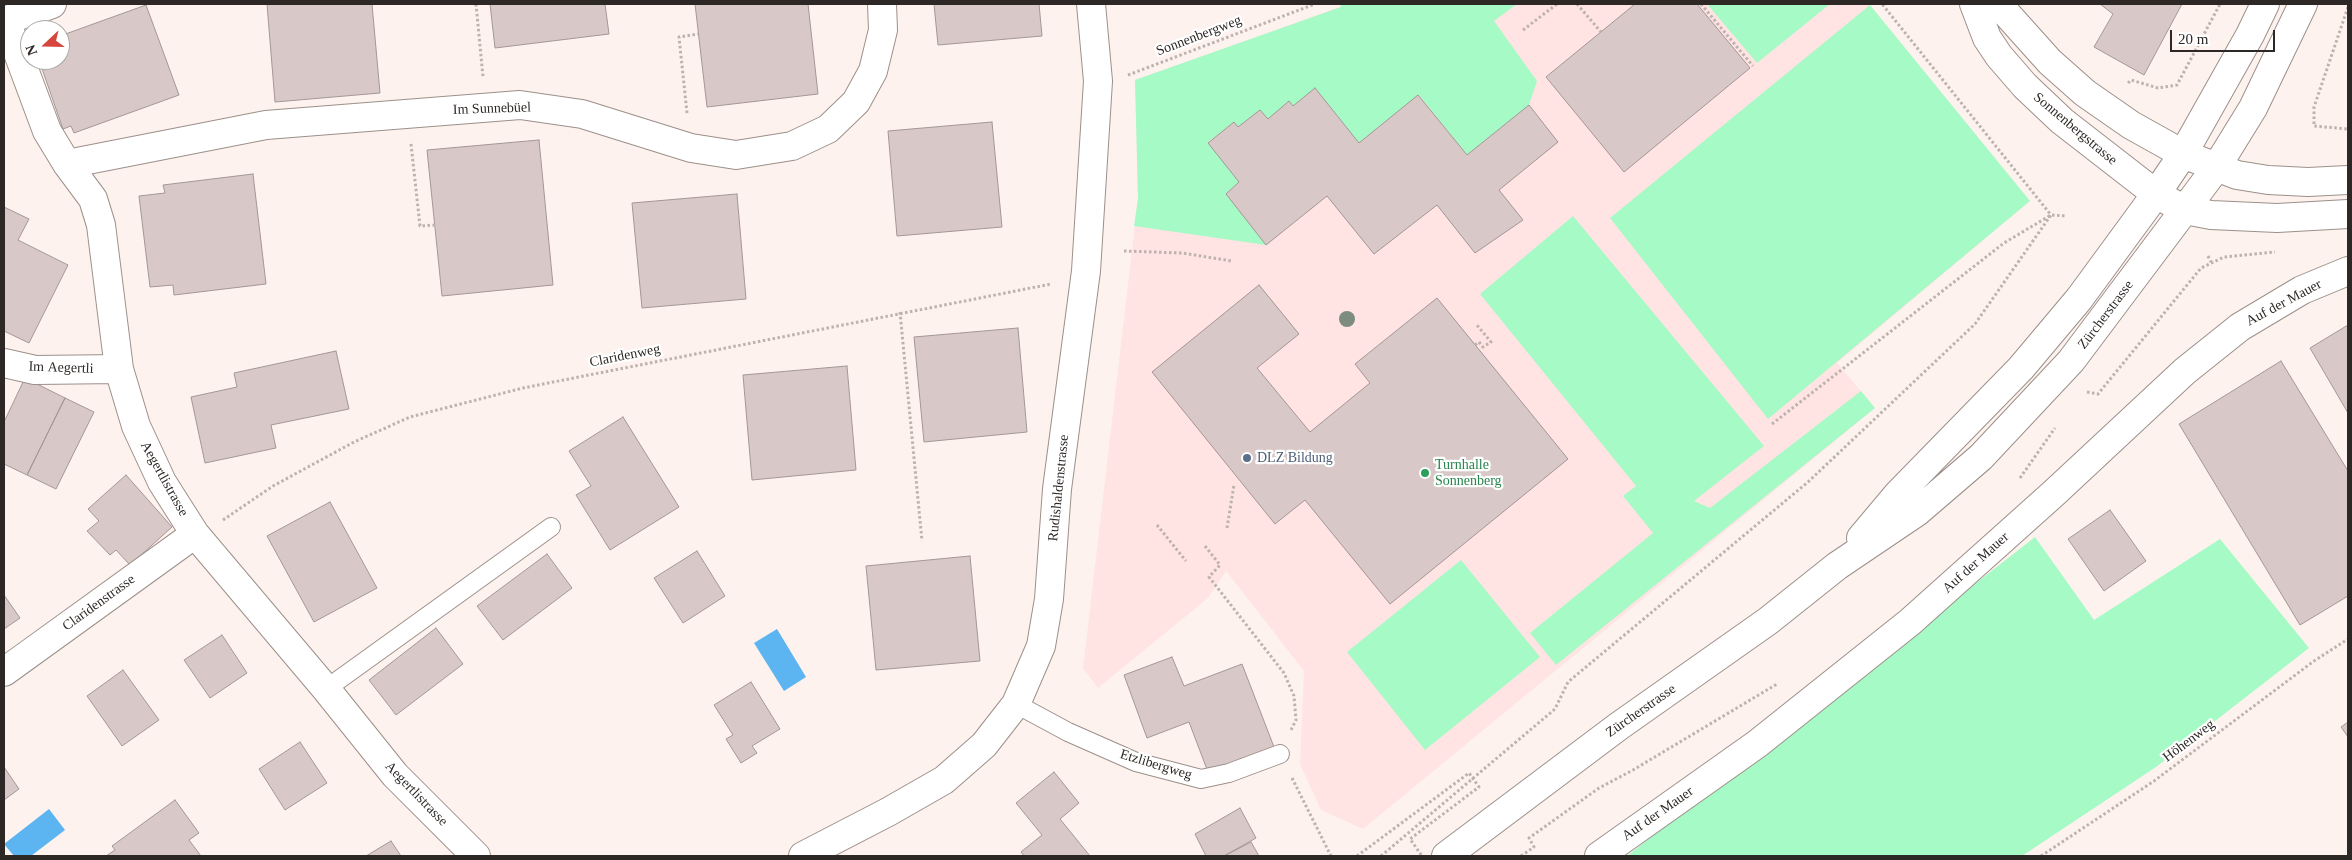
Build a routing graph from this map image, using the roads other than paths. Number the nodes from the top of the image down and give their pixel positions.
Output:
1 (52, 4) edge
2 (882, 4) edge
3 (1091, 4) edge
4 (1974, 4) edge
5 (1994, 4) edge
6 (2265, 4) edge
7 (2303, 4) edge
8 (5, 21) edge
9 (2182, 154) junction
10 (67, 164) junction
11 (2216, 168) junction
12 (2348, 180) edge
13 (2156, 194) junction
14 (2185, 210) junction
15 (2348, 214) edge
16 (2348, 271) edge
17 (4, 363) edge
18 (119, 369) junction
19 (550, 527) dead end
20 (207, 529) junction
21 (1837, 566) junction
22 (4, 672) edge
23 (326, 689) junction
24 (1016, 704) junction
25 (1280, 754) road end
26 (476, 856) edge
27 (803, 856) edge
28 (1446, 856) edge
29 (1599, 856) edge

1 - 8 street
2 - 10 street, Im Sunnebüel
3 - 24 street, Rudishaldenstrasse
4 - 13 street, Sonnenbergstrasse
5 - 9 street
6 - 9 street, Zürcherstrasse
7 - 11 street, Zürcherstrasse
8 - 10 street, Aegertlistrasse
9 - 11 street
9 - 13 street, Zürcherstrasse
10 - 18 street, Aegertlistrasse
11 - 12 street
11 - 14 street, Zürcherstrasse
13 - 14 street, Sonnenbergstrasse
13 - 21 street, Zürcherstrasse
14 - 15 street
14 - 21 street, Zürcherstrasse
16 - 29 street, Auf der Mauer
17 - 18 street, Im Aegertli
18 - 20 street, Aegertlistrasse
19 - 23 lane
20 - 22 street, Claridenstrasse
20 - 23 street, Aegertlistrasse
21 - 28 street, Zürcherstrasse
23 - 26 street, Aegertlistrasse
24 - 25 lane, Etzlibergweg
24 - 27 street, Rudishaldenstrasse

